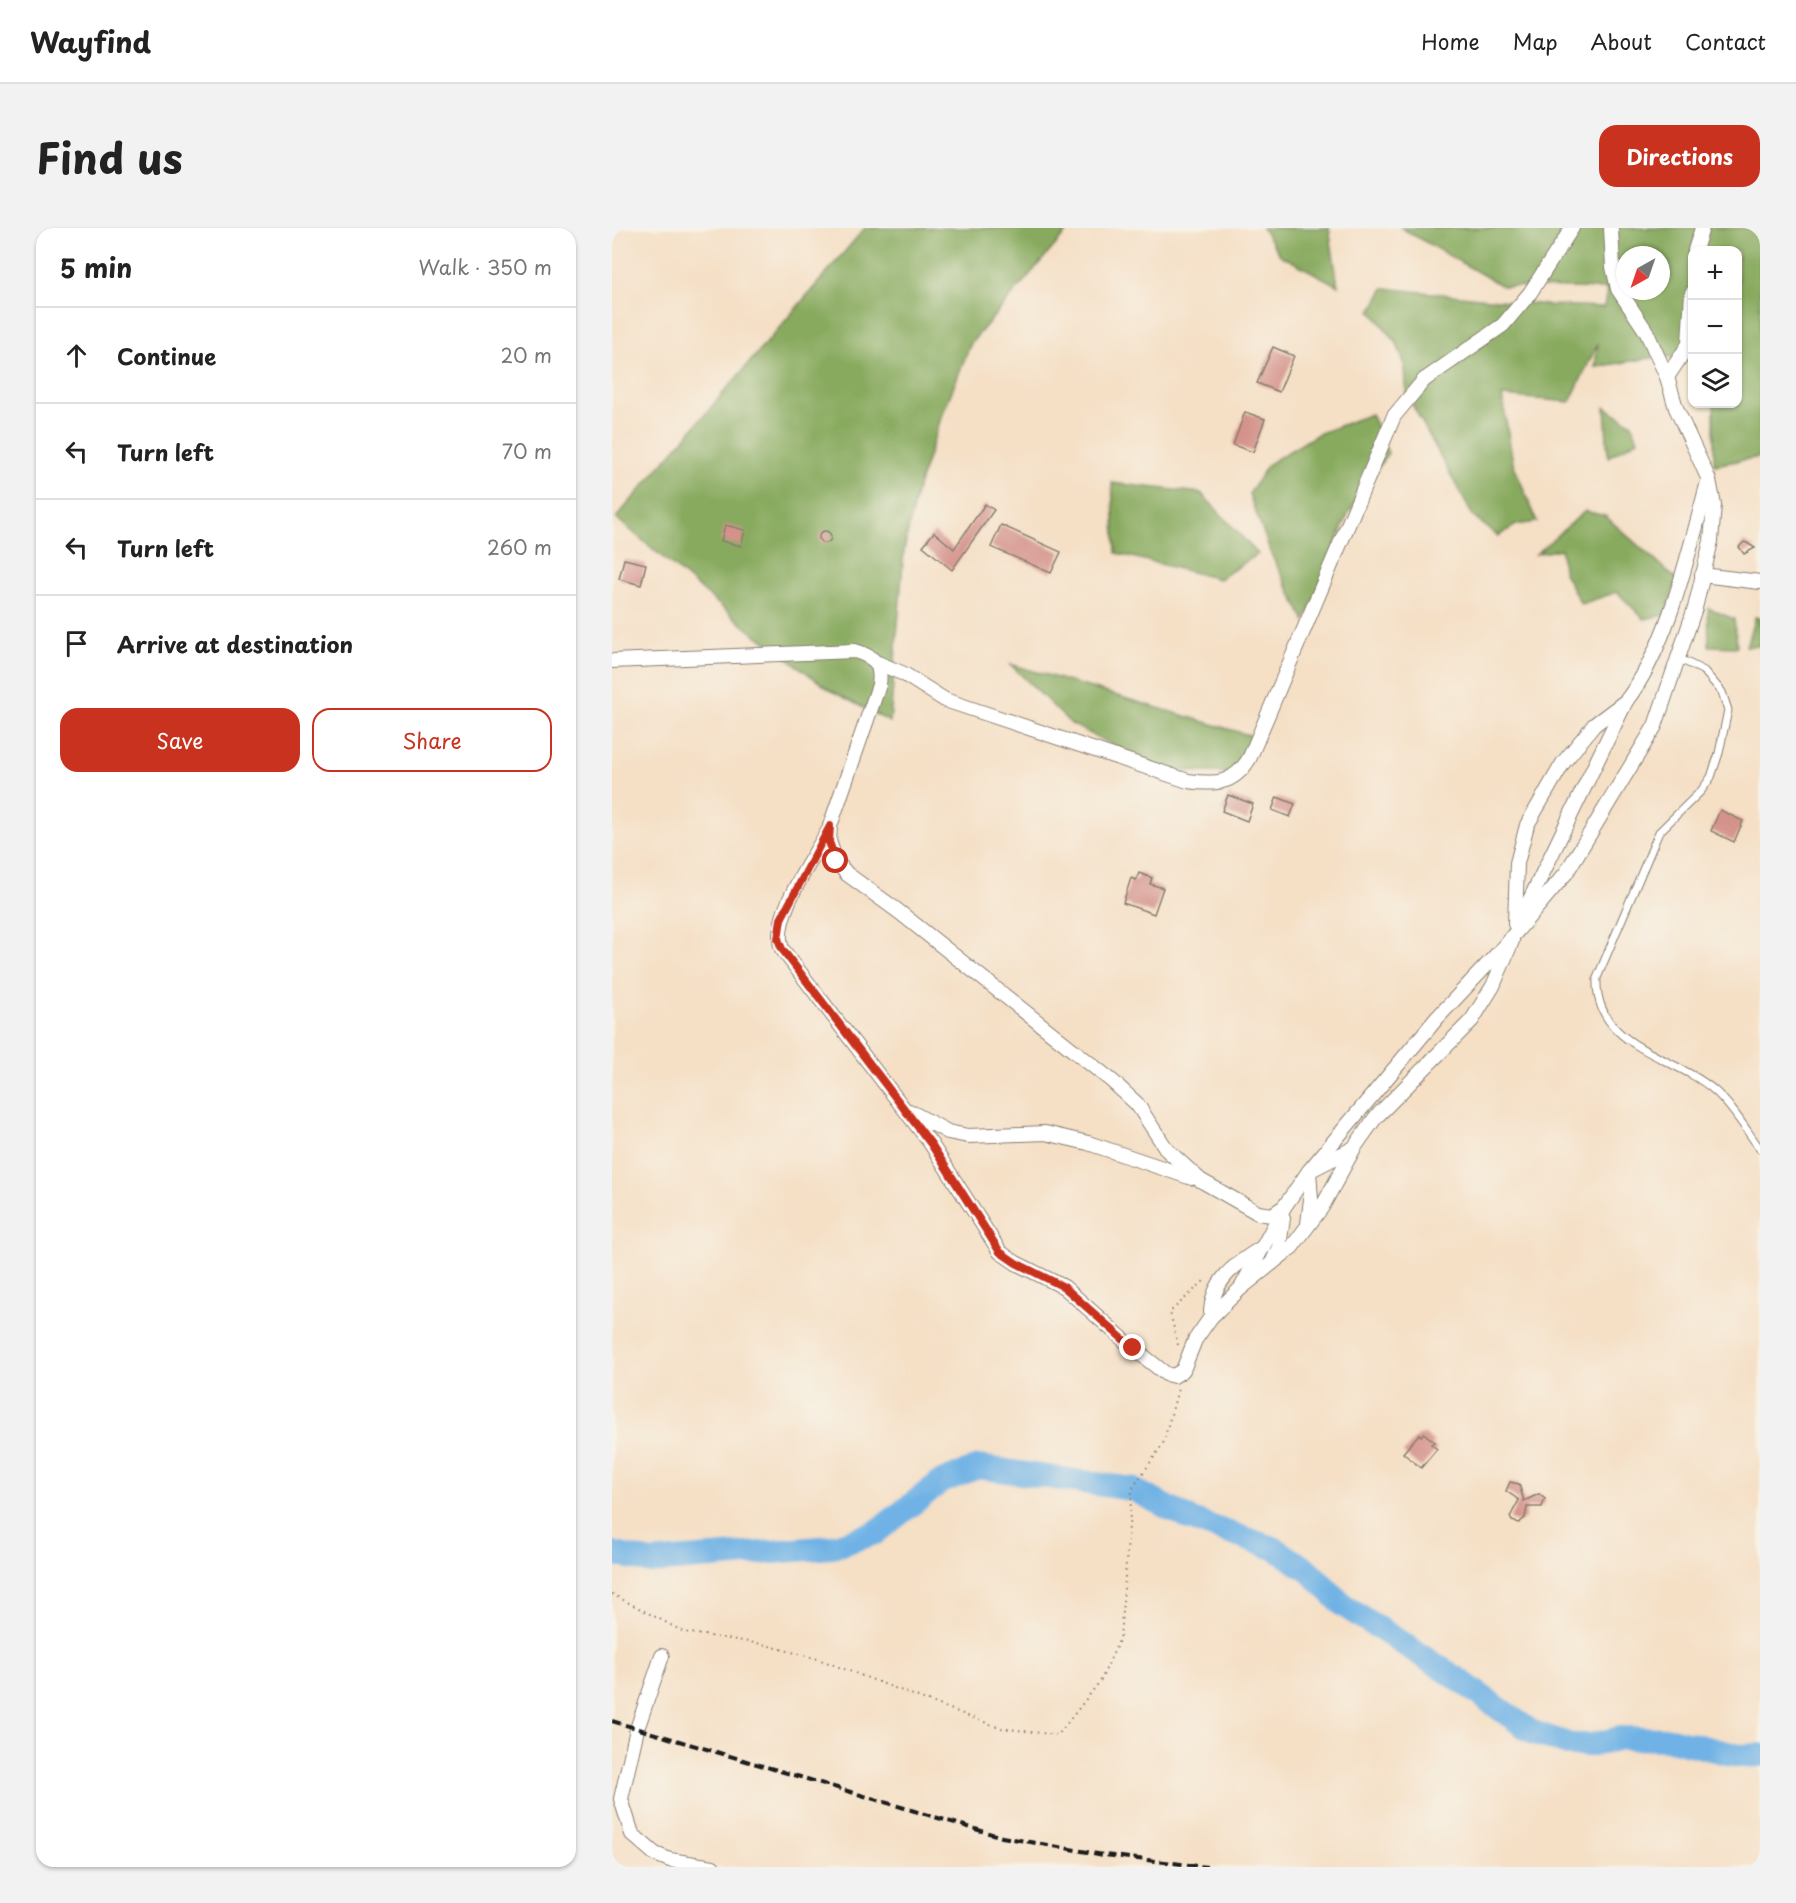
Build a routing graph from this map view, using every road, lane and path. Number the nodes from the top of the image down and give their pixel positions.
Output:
1 (1572, 228) edge
2 (1611, 228) edge
3 (1702, 228) edge
4 (1696, 246) edge
5 (1692, 300) edge
6 (1667, 377) junction
7 (1709, 480) junction
8 (1702, 575) junction
9 (1760, 582) edge
10 (1680, 659) junction
11 (612, 661) edge
12 (878, 663) junction
13 (1626, 701) junction
14 (830, 826) junction
15 (1515, 933) junction
16 (904, 1108) junction
17 (1354, 1148) junction
18 (1760, 1149) edge
19 (1309, 1171) junction
20 (1200, 1180) junction
21 (1284, 1207) junction
22 (1308, 1227) junction
23 (1266, 1244) junction
24 (1270, 1267) junction
25 (1206, 1280) dead end
26 (1241, 1288) junction
27 (1210, 1317) junction
28 (1183, 1370) junction
29 (612, 1594) edge
30 (662, 1656) dead end
31 (616, 1802) edge
32 (713, 1867) edge

1 - 12 street
2 - 6 street
3 - 4 street
5 - 6 street
6 - 7 street
7 - 8 street
7 - 13 street
8 - 9 street
8 - 10 street
10 - 15 street
10 - 18 lane
11 - 12 street
12 - 14 street
13 - 15 street
13 - 15 street
14 - 16 street
14 - 20 street
15 - 17 street
15 - 19 street
16 - 20 street
16 - 28 street
17 - 19 street
17 - 22 street
19 - 21 street
19 - 22 street
20 - 21 street
21 - 23 street
21 - 24 street
22 - 24 street
23 - 26 street
23 - 27 street
24 - 26 street
25 - 28 path
26 - 27 street
27 - 28 street
28 - 29 path
30 - 31 street
31 - 32 street

